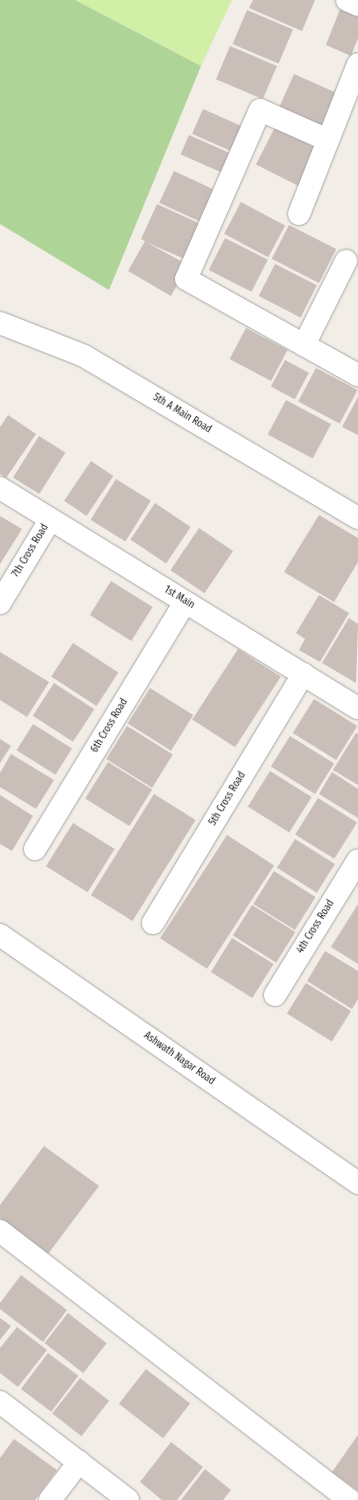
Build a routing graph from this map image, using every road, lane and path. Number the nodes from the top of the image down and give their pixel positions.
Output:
1 (347, 0) edge
2 (358, 5) edge
3 (358, 64) edge
4 (328, 140) junction
5 (299, 214) dead end
6 (346, 261) dead end
7 (0, 323) edge
8 (304, 345) junction
9 (358, 375) edge
10 (0, 488) edge
11 (358, 518) edge
12 (50, 520) junction
13 (185, 602) junction
14 (0, 603) edge
15 (303, 674) junction
16 (358, 708) edge
17 (35, 849) dead end
18 (358, 860) edge
19 (153, 923) dead end
20 (0, 935) edge
21 (275, 994) dead end
22 (358, 1183) edge
23 (0, 1231) edge
24 (0, 1402) edge
25 (79, 1462) junction
26 (50, 1500) edge
27 (128, 1500) edge
28 (348, 1500) edge

1 - 2 street
3 - 4 street
4 - 5 street
4 - 8 street
6 - 8 street
7 - 11 street, 5th A Main Road
8 - 9 street
10 - 12 street, 1st Main
12 - 13 street, 1st Main
12 - 14 street, 7th Cross Road
13 - 15 street, 1st Main
13 - 17 street, 6th Cross Road
15 - 16 street, 1st Main
15 - 19 street, 5th Cross Road
18 - 21 street, 4th Cross Road
20 - 22 street, Ashwath Nagar Road
23 - 28 street
24 - 25 street
25 - 26 street
25 - 27 street

